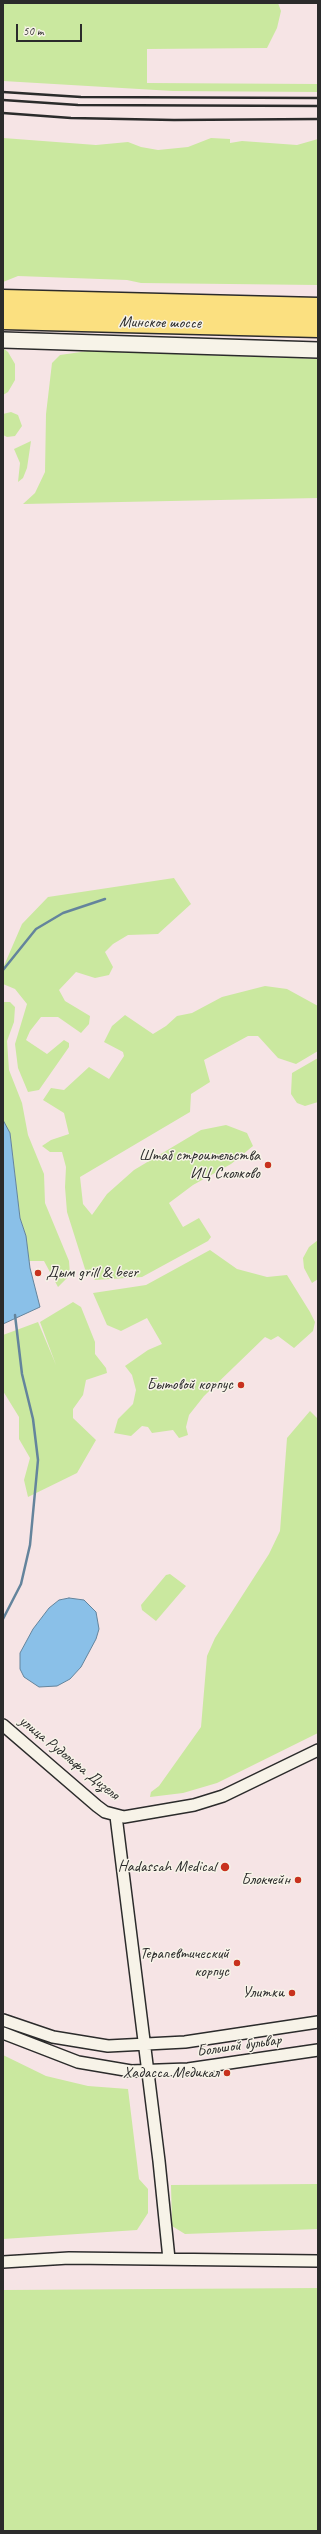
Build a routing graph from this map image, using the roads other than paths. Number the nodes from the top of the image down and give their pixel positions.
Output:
1 (3, 300) edge
2 (318, 308) edge
3 (3, 319) edge
4 (318, 327) edge
5 (3, 340) edge
6 (318, 350) edge
7 (3, 1725) edge
8 (318, 1750) edge
9 (116, 1816) junction
10 (3, 2020) edge
11 (318, 2022) edge
12 (3, 2033) edge
13 (144, 2045) junction
14 (318, 2050) edge
15 (147, 2072) junction
16 (169, 2259) junction
17 (318, 2261) edge
18 (3, 2262) edge

1 - 2 highway, Минское шоссе
3 - 4 highway, Минское шоссе
5 - 6 main road
7 - 9 street, улица Рудольфа Дизеля
8 - 9 street, улица Рудольфа Дизеля
9 - 13 street
10 - 13 street, Большой бульвар
11 - 13 street, Большой бульвар
12 - 15 street, Большой бульвар
13 - 15 street
14 - 15 street, Большой бульвар
15 - 16 street
16 - 17 street
16 - 18 street

